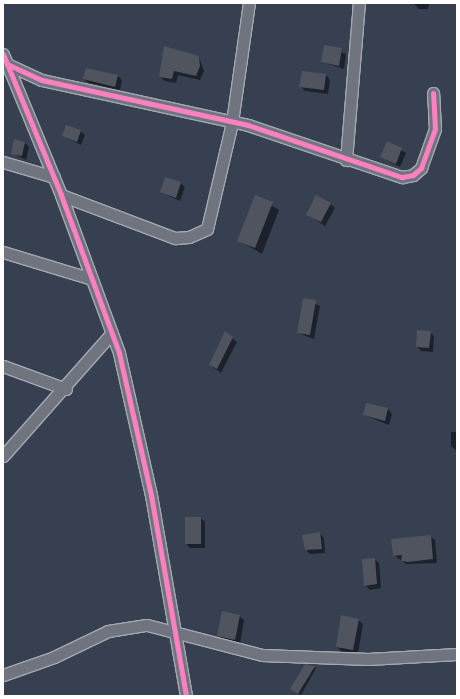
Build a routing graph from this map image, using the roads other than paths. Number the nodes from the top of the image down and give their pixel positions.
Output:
1 (249, 3) edge
2 (359, 3) edge
3 (5, 59) edge
4 (433, 93) dead end
5 (232, 122) junction
6 (346, 160) junction
7 (3, 162) edge
8 (54, 177) junction
9 (61, 195) junction
10 (3, 252) edge
11 (92, 279) junction
12 (112, 333) junction
13 (3, 366) edge
14 (66, 389) junction
15 (3, 456) edge
16 (175, 633) junction
17 (457, 654) edge
18 (3, 675) edge
19 (186, 696) edge

1 - 5 street
2 - 6 street
3 - 5 street
3 - 8 street
4 - 6 street
5 - 6 street
5 - 9 street
7 - 8 street
8 - 9 street
9 - 11 street
10 - 11 street
11 - 12 street
12 - 14 street
12 - 16 street
13 - 14 street
14 - 15 street
16 - 17 street
16 - 18 street
16 - 19 street

